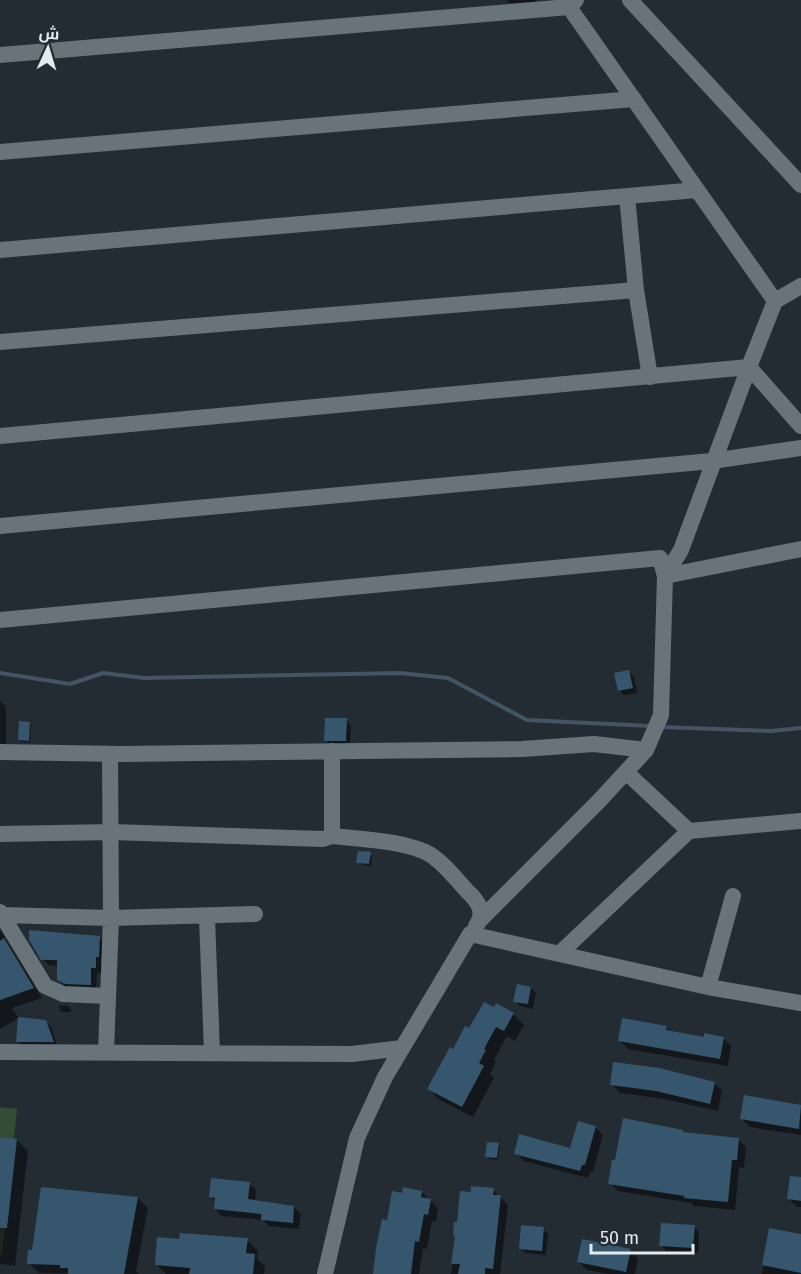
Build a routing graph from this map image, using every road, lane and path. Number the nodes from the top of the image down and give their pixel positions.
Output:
1 (630, 0) edge
2 (573, 3) edge
3 (0, 55) edge
4 (634, 99) junction
5 (0, 152) edge
6 (801, 185) edge
7 (697, 190) junction
8 (627, 196) junction
9 (0, 250) edge
10 (801, 286) edge
11 (636, 290) junction
12 (775, 301) junction
13 (0, 342) edge
14 (749, 367) junction
15 (650, 377) junction
16 (801, 426) edge
17 (0, 436) edge
18 (801, 448) edge
19 (712, 461) junction
20 (0, 526) edge
21 (801, 549) edge
22 (665, 576) junction
23 (0, 620) edge
24 (646, 750) junction
25 (0, 752) edge
26 (332, 752) junction
27 (110, 754) junction
28 (626, 772) junction
29 (801, 820) edge
30 (689, 831) junction
31 (112, 832) junction
32 (0, 834) edge
33 (332, 836) junction
34 (734, 896) dead end
35 (1, 913) edge
36 (255, 914) dead end
37 (207, 917) junction
38 (111, 918) junction
39 (480, 920) junction
40 (470, 934) junction
41 (559, 954) junction
42 (708, 987) junction
43 (107, 996) junction
44 (801, 1003) edge
45 (402, 1048) junction
46 (106, 1051) junction
47 (0, 1052) edge
48 (212, 1053) junction
49 (325, 1274) edge

1 - 6 street
2 - 3 street
2 - 4 street
4 - 5 street
4 - 7 street
7 - 8 street
7 - 12 street
8 - 9 street
8 - 11 street
10 - 12 street
11 - 13 street
11 - 15 street
12 - 14 street
14 - 15 street
14 - 16 street
14 - 19 street
15 - 17 street
18 - 19 street
19 - 20 street
19 - 22 street
21 - 22 street
22 - 23 street
22 - 24 street
24 - 26 street
24 - 28 street
25 - 27 street
26 - 27 street
26 - 33 street
27 - 31 street
28 - 30 street
28 - 39 street
29 - 30 street
30 - 41 street
31 - 32 street
31 - 33 street
31 - 38 street
33 - 39 street
34 - 42 street
35 - 38 street
35 - 43 street
36 - 37 street
37 - 38 street
37 - 48 street
38 - 43 street
39 - 40 street
40 - 41 street
40 - 45 street
41 - 42 street
42 - 44 street
43 - 46 street
45 - 48 street
45 - 49 street
46 - 47 street
46 - 48 street

